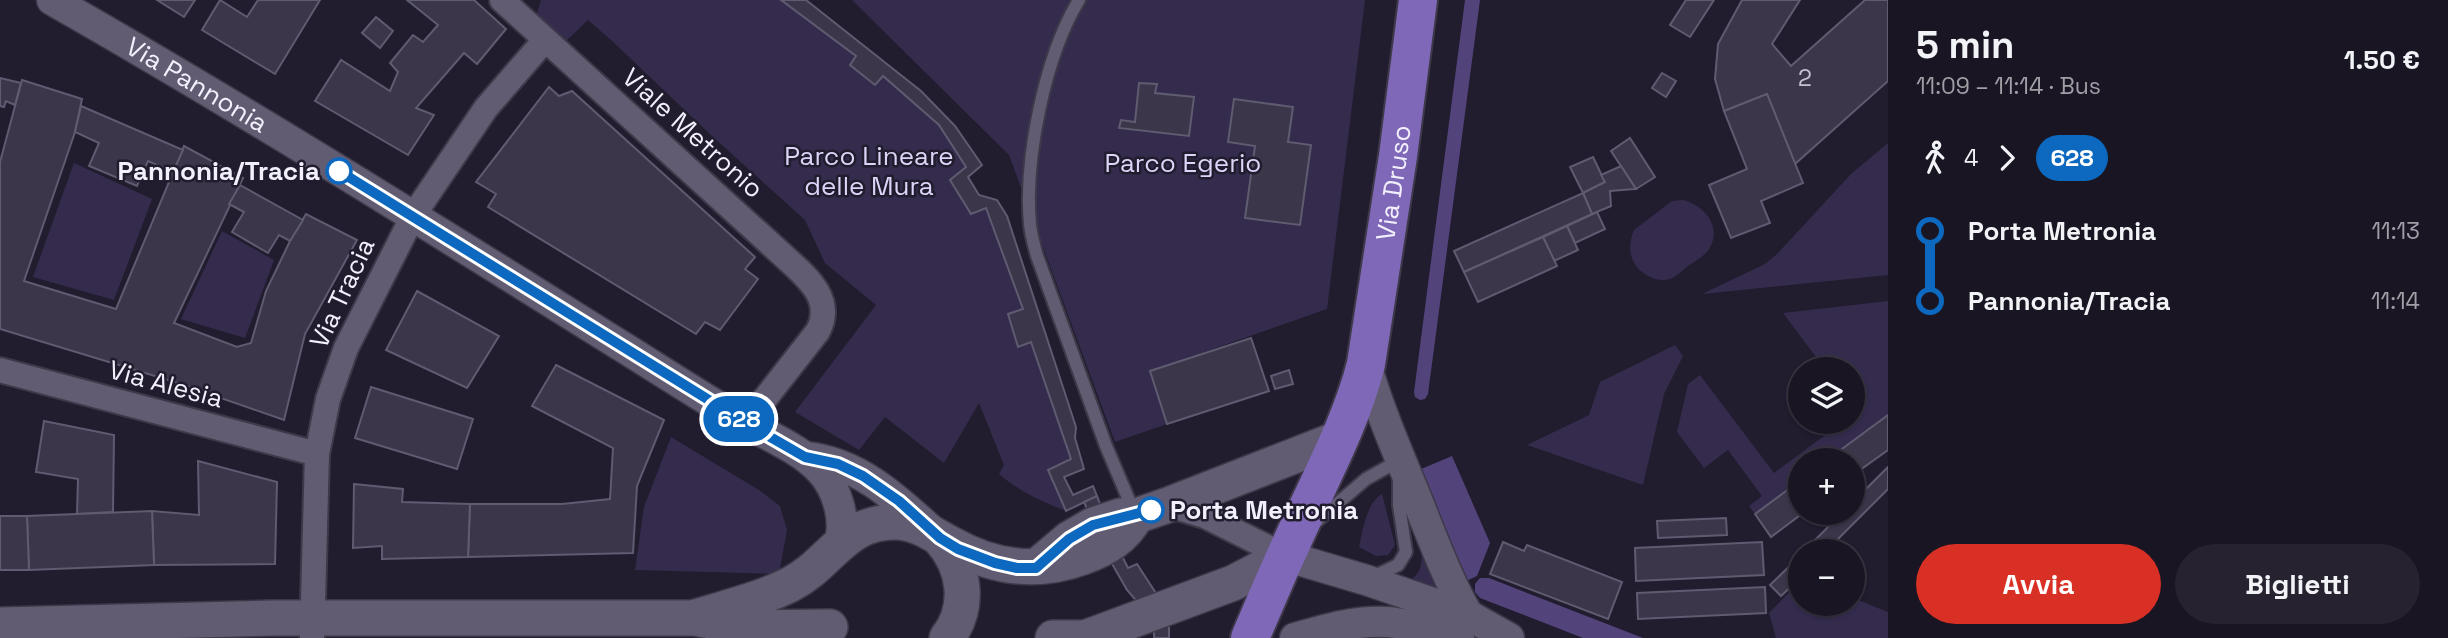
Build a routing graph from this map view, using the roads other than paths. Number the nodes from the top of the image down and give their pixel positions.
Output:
1 (52, 0) edge
2 (502, 0) edge
3 (1079, 0) edge
4 (1418, 0) edge
5 (545, 40) junction
6 (413, 216) junction
7 (1366, 365) junction
8 (0, 370) edge
9 (746, 423) junction
10 (1340, 438) junction
11 (317, 454) junction
12 (805, 457) junction
13 (1401, 460) junction
14 (1168, 505) junction
15 (1136, 516) junction
16 (940, 538) junction
17 (839, 544) junction
18 (1285, 556) junction
19 (1366, 580) junction
20 (694, 618) junction
21 (0, 625) edge
22 (312, 628) edge
23 (1461, 630) edge
24 (834, 633) edge
25 (947, 638) edge
26 (1053, 638) edge
27 (1085, 638) edge
28 (1090, 638) edge
29 (1250, 638) edge
30 (1295, 638) edge
31 (1509, 638) edge

1 - 6 street, Via Pannonia
2 - 5 street, Viale Metronio
3 - 15 lane
4 - 7 main road, Via Druso
5 - 6 street, Via Tracia
5 - 9 street, Viale Metronio
6 - 9 street, Via Pannonia
6 - 11 street, Via Tracia
7 - 10 main road, Via Druso
7 - 13 street
8 - 11 street, Via Alesia
9 - 12 street, Via Pannonia
10 - 14 main road
10 - 18 main road, Via Druso
11 - 22 street, Via Tracia
12 - 16 street
12 - 17 street
13 - 18 lane
13 - 19 lane
13 - 23 street
14 - 15 main road
14 - 18 street
15 - 16 main road
16 - 17 main road
16 - 25 main road
17 - 20 main road
17 - 24 main road
18 - 19 street
18 - 27 main road
18 - 29 main road, Via Druso
19 - 23 street
20 - 22 main road
20 - 24 main road
21 - 22 main road
23 - 30 street
23 - 31 street
26 - 27 main road
27 - 28 main road

